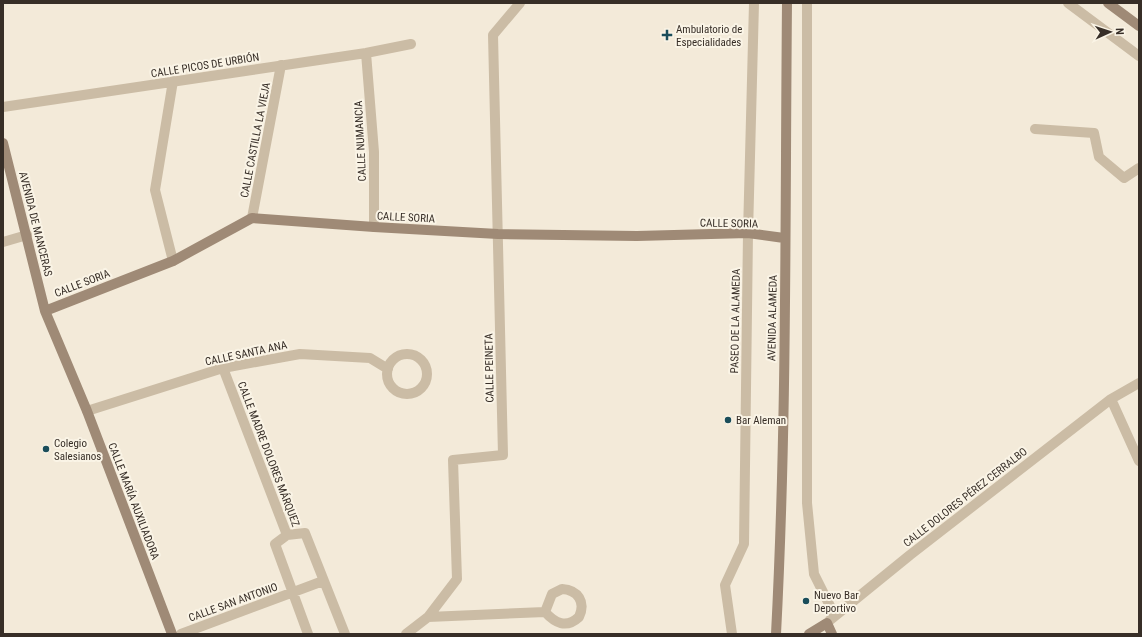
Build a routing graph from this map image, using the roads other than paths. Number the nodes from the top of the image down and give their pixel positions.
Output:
1 (520, 3) edge
2 (754, 3) edge
3 (787, 3) edge
4 (807, 3) edge
5 (1068, 3) edge
6 (1108, 3) edge
7 (1139, 26) edge
8 (411, 44) dead end
9 (366, 53) junction
10 (1139, 56) edge
11 (281, 65) junction
12 (173, 82) junction
13 (3, 107) edge
14 (1035, 129) dead end
15 (3, 143) edge
16 (1139, 168) edge
17 (252, 218) junction
18 (374, 227) junction
19 (748, 233) junction
20 (498, 234) junction
21 (27, 235) junction
22 (784, 238) junction
23 (3, 242) edge
24 (173, 261) junction
25 (45, 310) junction
26 (223, 368) junction
27 (388, 369) dead end
28 (1139, 383) edge
29 (1111, 399) junction
30 (86, 411) junction
31 (1139, 461) edge
32 (287, 534) junction
33 (323, 581) junction
34 (292, 592) junction
35 (544, 612) dead end
36 (835, 616) junction
37 (428, 617) junction
38 (827, 623) junction
39 (172, 634) edge
40 (181, 634) edge
41 (308, 634) edge
42 (345, 634) edge
43 (406, 634) edge
44 (732, 634) edge
45 (776, 634) edge
46 (809, 634) edge
47 (832, 634) edge

1 - 20 street, CALLE PEINETA
2 - 19 street, PASEO DE LA ALAMEDA
3 - 22 street, AVENIDA ALAMEDA
4 - 36 street
5 - 10 street
6 - 7 street
8 - 9 street, CALLE PICOS DE URBIÓN
9 - 11 street, CALLE PICOS DE URBIÓN
9 - 18 street, CALLE NUMANCIA
11 - 12 street, CALLE PICOS DE URBIÓN
11 - 17 street, CALLE CASTILLA LA VIEJA
12 - 13 street, CALLE PICOS DE URBIÓN
12 - 24 street
14 - 16 street
15 - 21 street, AVENIDA DE MANCERAS
17 - 18 street, CALLE SORIA
17 - 24 street, CALLE SORIA
18 - 20 street, CALLE SORIA
19 - 20 street, CALLE SORIA
19 - 22 street, CALLE SORIA
19 - 44 street, PASEO DE LA ALAMEDA
20 - 37 street, CALLE PEINETA
21 - 23 street
21 - 25 street, AVENIDA DE MANCERAS
22 - 45 street, AVENIDA ALAMEDA
24 - 25 street, CALLE SORIA
25 - 30 street, CALLE MARÍA AUXILIADORA
26 - 27 street, CALLE SANTA ANA
26 - 30 street, CALLE SANTA ANA
26 - 32 street, CALLE MADRE DOLORES MÁRQUEZ
28 - 29 street, CALLE DOLORES PÉREZ CERRALBO
29 - 31 street
29 - 36 street, CALLE DOLORES PÉREZ CERRALBO
30 - 39 street, CALLE MARÍA AUXILIADORA
32 - 33 street, CALLE MADRE DOLORES MÁRQUEZ
32 - 34 street, CALLE MADRE DOLORES MÁRQUEZ
33 - 34 street, CALLE SAN ANTONIO
33 - 42 street, CALLE MADRE DOLORES MÁRQUEZ
34 - 40 street, CALLE SAN ANTONIO
34 - 41 street, CALLE MADRE DOLORES MÁRQUEZ
35 - 37 street
36 - 38 street, CALLE DOLORES PÉREZ CERRALBO
37 - 43 street, CALLE PEINETA
38 - 46 street, CALLE DOLORES PÉREZ CERRALBO
38 - 47 street

